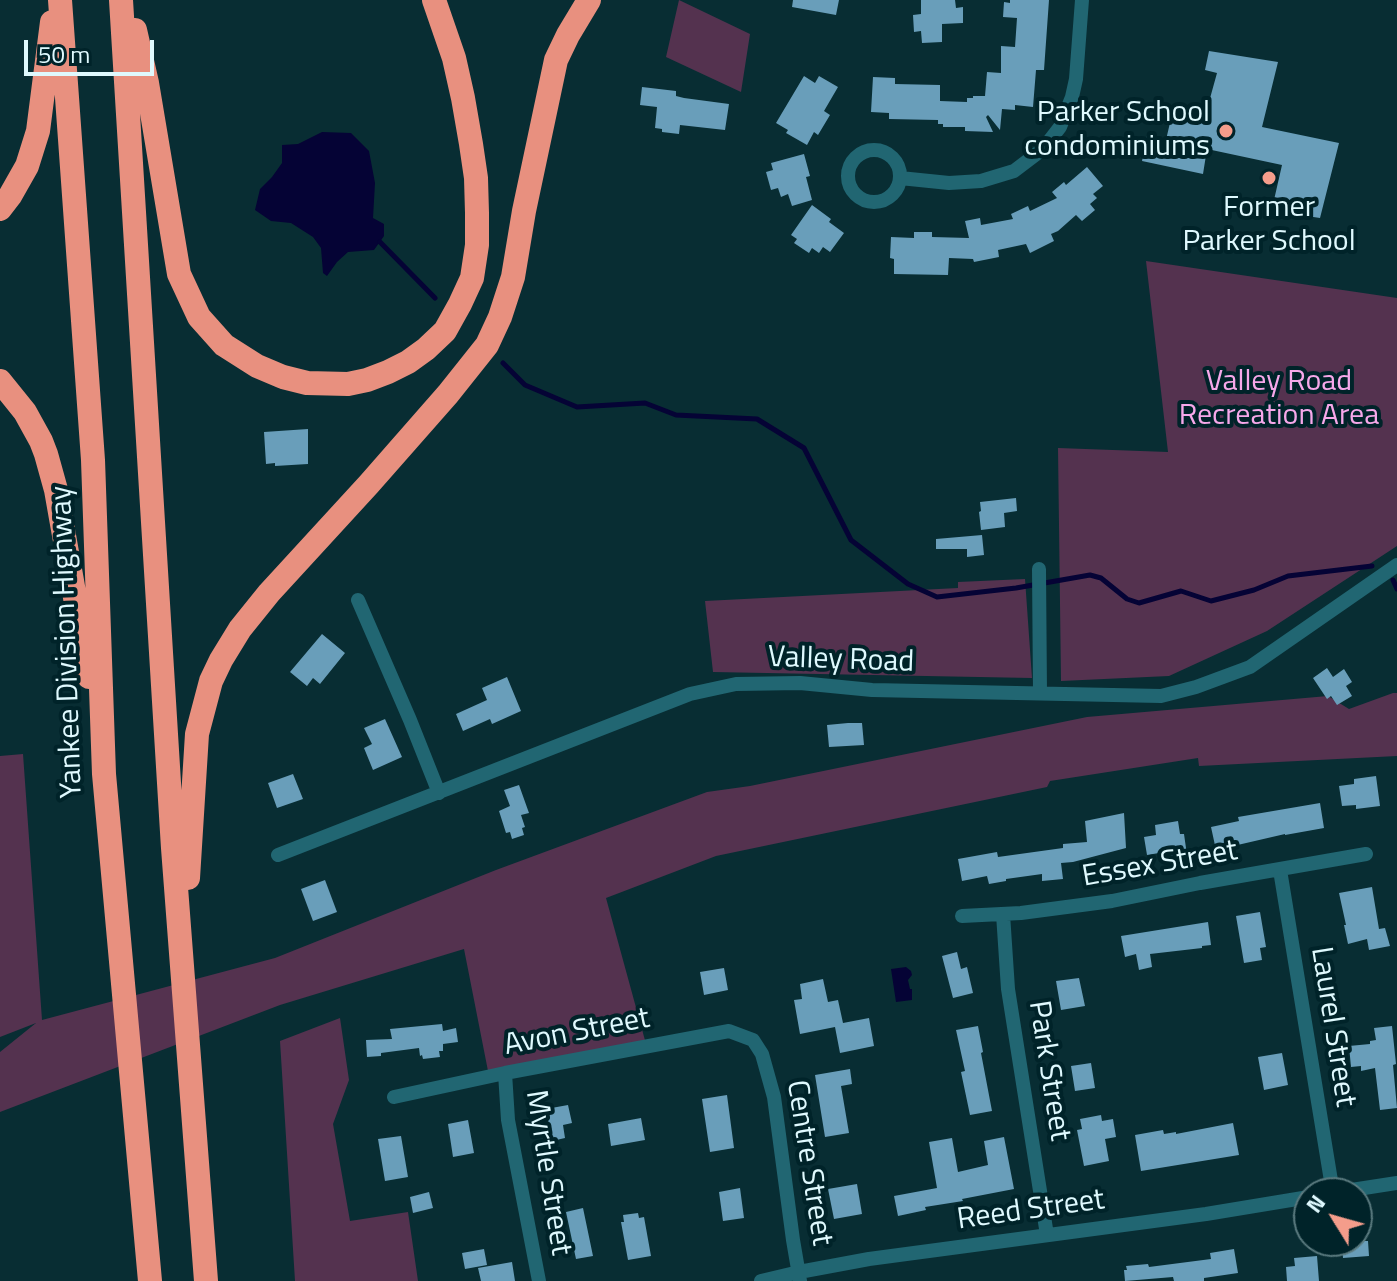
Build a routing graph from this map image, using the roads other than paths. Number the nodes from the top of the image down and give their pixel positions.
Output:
1 (58, 0) edge
2 (121, 0) edge
3 (129, 0) edge
4 (434, 0) edge
5 (589, 0) edge
6 (1082, 0) edge
7 (900, 178) dead end
8 (0, 209) edge
9 (0, 381) edge
10 (1397, 565) edge
11 (1039, 569) dead end
12 (358, 600) dead end
13 (1040, 693) junction
14 (103, 749) junction
15 (439, 793) junction
16 (1366, 854) dead end
17 (278, 855) dead end
18 (1280, 870) junction
19 (1003, 914) junction
20 (962, 916) dead end
21 (182, 973) junction
22 (762, 1054) joint
23 (505, 1073) junction
24 (394, 1097) dead end
25 (1329, 1177) edge
26 (1397, 1183) edge
27 (1373, 1187) edge
28 (1293, 1200) edge
29 (1047, 1235) junction
30 (800, 1276) edge
31 (150, 1281) edge
32 (206, 1281) edge
33 (539, 1281) edge
34 (761, 1281) edge

1 - 8 highway
1 - 14 highway, Yankee Division Highway
2 - 21 highway
3 - 4 highway
5 - 21 highway
6 - 7 street
9 - 14 highway
10 - 13 street, Valley Road
11 - 13 street
12 - 15 street
13 - 15 street, Valley Road
14 - 31 highway, Yankee Division Highway
15 - 17 street, Valley Road
16 - 18 street, Essex Street
18 - 19 street, Essex Street
18 - 25 street, Laurel Street
19 - 20 street, Essex Street
19 - 29 street, Park Street
21 - 32 highway
22 - 23 street, Avon Street
22 - 30 street, Centre Street
23 - 24 street, Avon Street
23 - 33 street, Myrtle Street
26 - 27 street
28 - 29 street, Reed Street
29 - 30 street, Reed Street
30 - 34 street, Reed Street

